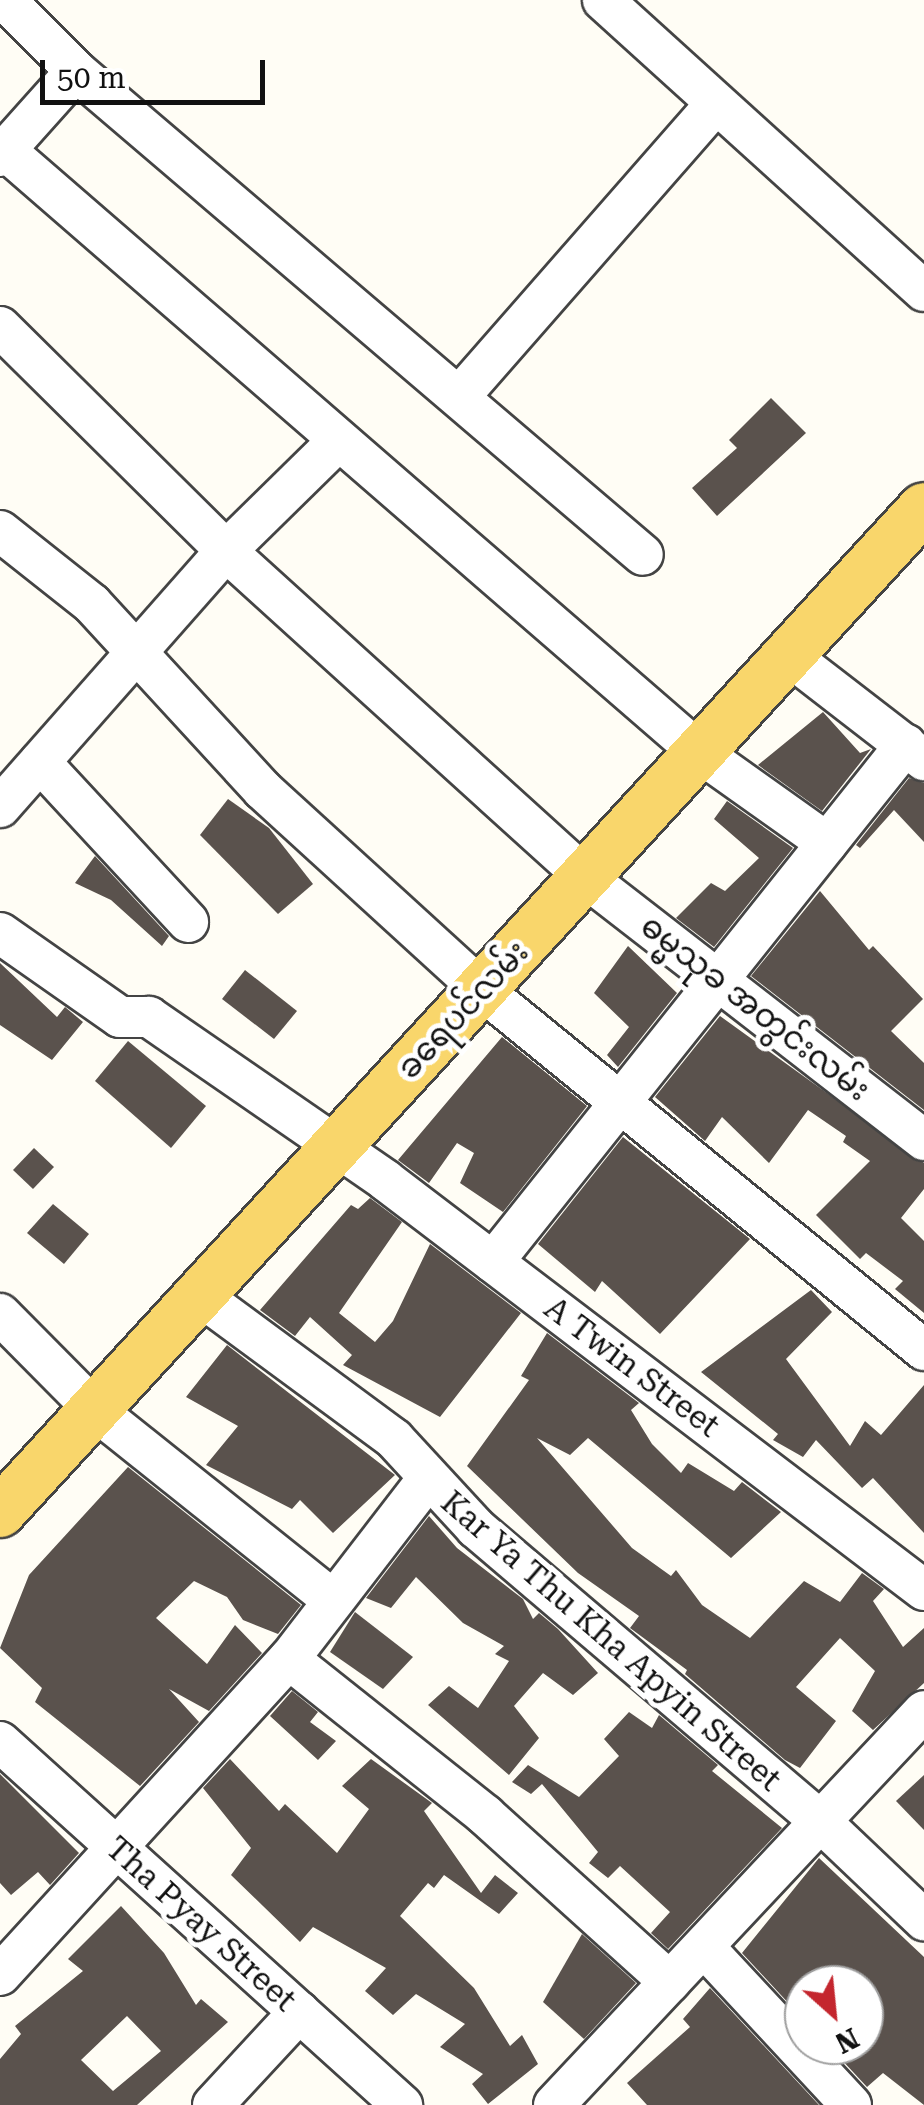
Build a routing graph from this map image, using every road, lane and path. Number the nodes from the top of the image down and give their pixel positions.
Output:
1 (5, 0) edge
2 (603, 0) edge
3 (76, 71) junction
4 (716, 103) junction
5 (2, 153) edge
6 (924, 290) edge
7 (0, 327) edge
8 (460, 397) junction
9 (338, 441) junction
10 (924, 508) edge
11 (0, 530) edge
12 (226, 551) junction
13 (643, 555) dead end
14 (140, 651) junction
15 (788, 656) junction
16 (699, 752) junction
17 (915, 752) edge
18 (14, 783) edge
19 (827, 843) junction
20 (585, 877) junction
21 (188, 922) dead end
22 (0, 934) edge
23 (719, 979) junction
24 (482, 990) junction
25 (618, 1099) junction
26 (924, 1140) edge
27 (337, 1147) junction
28 (493, 1262) junction
29 (199, 1295) junction
30 (0, 1314) edge
31 (924, 1350) edge
32 (95, 1410) junction
33 (427, 1480) junction
34 (0, 1512) edge
35 (924, 1590) edge
36 (333, 1600) junction
37 (289, 1659) junction
38 (924, 1711) edge
39 (0, 1742) edge
40 (820, 1822) junction
41 (116, 1850) junction
42 (924, 1920) edge
43 (704, 1947) junction
44 (0, 1975) edge
45 (670, 1982) junction
46 (299, 2012) junction
47 (577, 2097) edge
48 (213, 2105) edge
49 (402, 2105) edge
50 (851, 2105) edge

1 - 3 street
2 - 4 street
3 - 5 street
3 - 8 street
4 - 6 street
4 - 8 street
5 - 9 street
7 - 12 street, ဓမ္မသုခ အတွင်းလမ်း
8 - 13 street
9 - 12 street
9 - 16 street
10 - 15 main road, ခရေပင်လမ်း
11 - 14 street
12 - 14 street
12 - 20 street, ဓမ္မသုခ အတွင်းလမ်း
14 - 18 street
14 - 24 street
15 - 16 main road, ခရေပင်လမ်း
15 - 17 street
16 - 19 street
16 - 20 main road, ခရေပင်လမ်း
17 - 19 street
18 - 21 street
19 - 23 street
20 - 23 street, ဓမ္မသုခ အတွင်းလမ်း
20 - 24 main road, ခရေပင်လမ်း
22 - 27 street, A Twin Street
23 - 25 street
23 - 26 street, ဓမ္မသုခ အတွင်းလမ်း
24 - 25 street
24 - 27 main road, ခရေပင်လမ်း
25 - 28 street
25 - 31 street
27 - 28 street, A Twin Street
27 - 29 main road, ခရေပင်လမ်း
28 - 35 street, A Twin Street
29 - 32 main road, ခရေပင်လမ်း
29 - 33 street, Kar Ya Thu Kha Apyin Street
30 - 32 street
32 - 34 main road, ခရေပင်လမ်း
32 - 36 street
33 - 36 street
33 - 40 street, Kar Ya Thu Kha Apyin Street
36 - 37 street
37 - 41 street
37 - 45 street
38 - 40 street
39 - 41 street, Tha Pyay Street
40 - 42 street, Kar Ya Thu Kha Apyin Street
40 - 43 street
41 - 44 street
41 - 46 street, Tha Pyay Street
43 - 45 street
43 - 50 street
45 - 47 street
46 - 48 street
46 - 49 street, Tha Pyay Street

